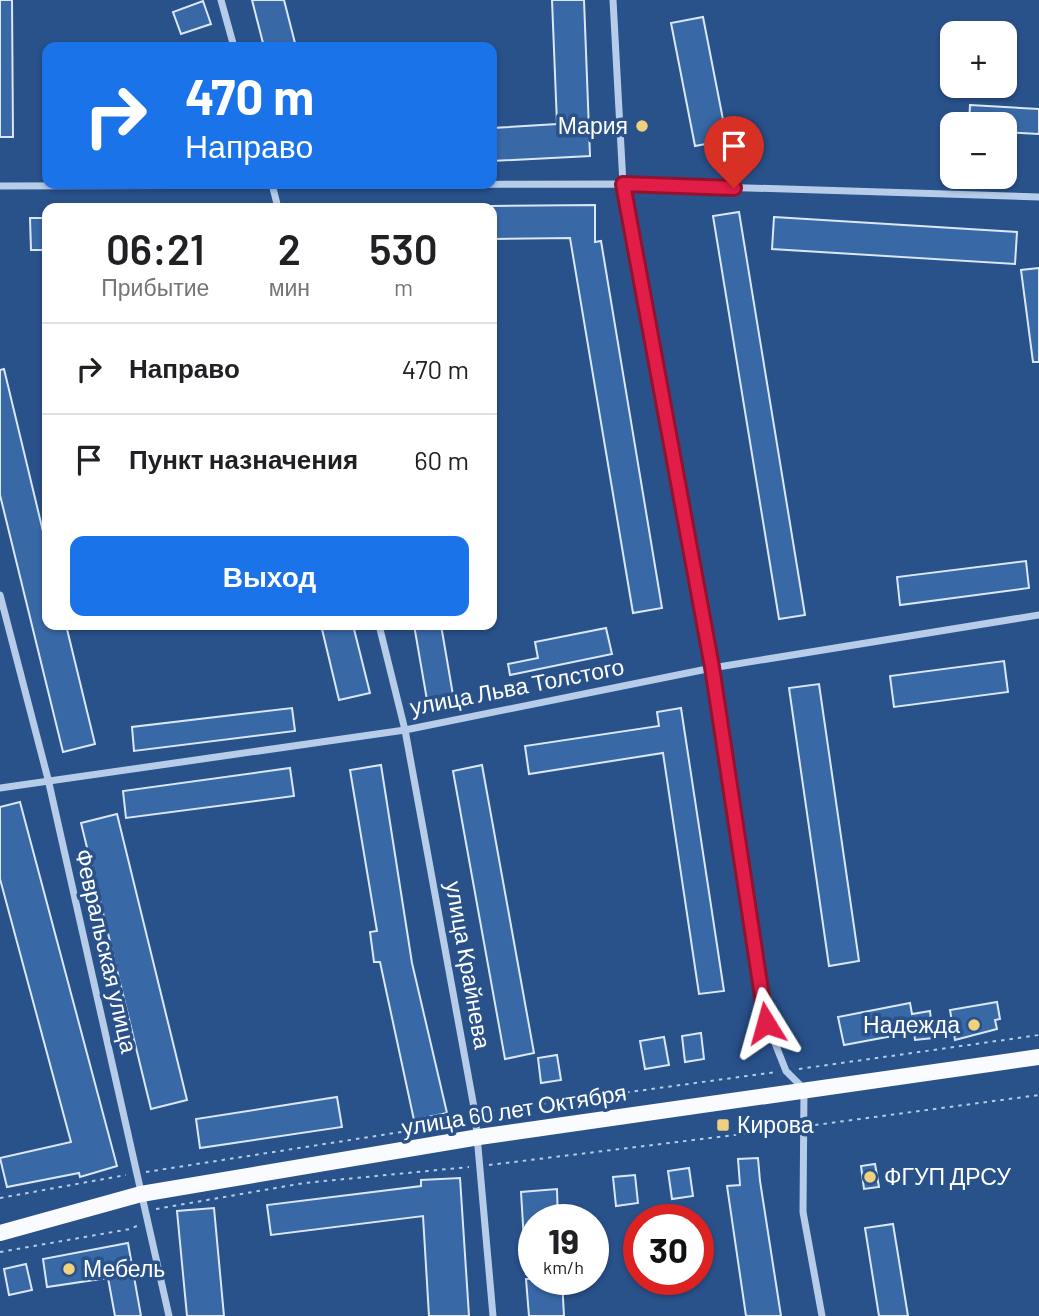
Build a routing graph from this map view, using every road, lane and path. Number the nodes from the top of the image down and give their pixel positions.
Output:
1 (221, 0) edge
2 (613, 0) edge
3 (233, 42) edge
4 (623, 184) junction
5 (497, 185) edge
6 (0, 186) edge
7 (42, 186) edge
8 (1039, 197) edge
9 (0, 595) edge
10 (1039, 615) edge
11 (380, 630) edge
12 (712, 667) junction
13 (405, 730) junction
14 (48, 779) junction
15 (0, 788) edge
16 (1039, 1035) edge
17 (1039, 1057) edge
18 (786, 1071) junction
19 (804, 1089) junction
20 (1039, 1096) edge
21 (476, 1117) junction
22 (806, 1127) junction
23 (479, 1137) junction
24 (482, 1166) junction
25 (136, 1173) junction
26 (141, 1194) junction
27 (0, 1198) edge
28 (145, 1211) junction
29 (0, 1233) edge
30 (0, 1252) edge
31 (169, 1316) edge
32 (494, 1316) edge
33 (822, 1316) edge

1 - 3 street
2 - 4 street
4 - 5 street
4 - 8 street
4 - 12 street
6 - 7 street
9 - 14 street, Февральская улица
10 - 12 street, улица Льва Толстого
11 - 13 street, улица Крайнева
12 - 13 street, улица Льва Толстого
12 - 18 street
13 - 14 street, улица Льва Толстого
13 - 21 street, улица Крайнева
14 - 15 street, улица Льва Толстого
14 - 25 street, Февральская улица
16 - 18 path
17 - 19 main road, улица 60 лет Октября
18 - 19 street
18 - 21 path
19 - 22 street
19 - 23 main road, улица 60 лет Октября
20 - 22 path
21 - 23 street, улица Крайнева
21 - 25 path
22 - 24 path
22 - 33 street
23 - 24 street, улица Крайнева
23 - 26 main road, улица 60 лет Октября
24 - 28 path
24 - 32 street, улица Крайнева
25 - 26 street, Февральская улица
25 - 27 path
26 - 28 street, Февральская улица
26 - 29 main road, улица 60 лет Октября
28 - 30 path
28 - 31 street, Февральская улица

